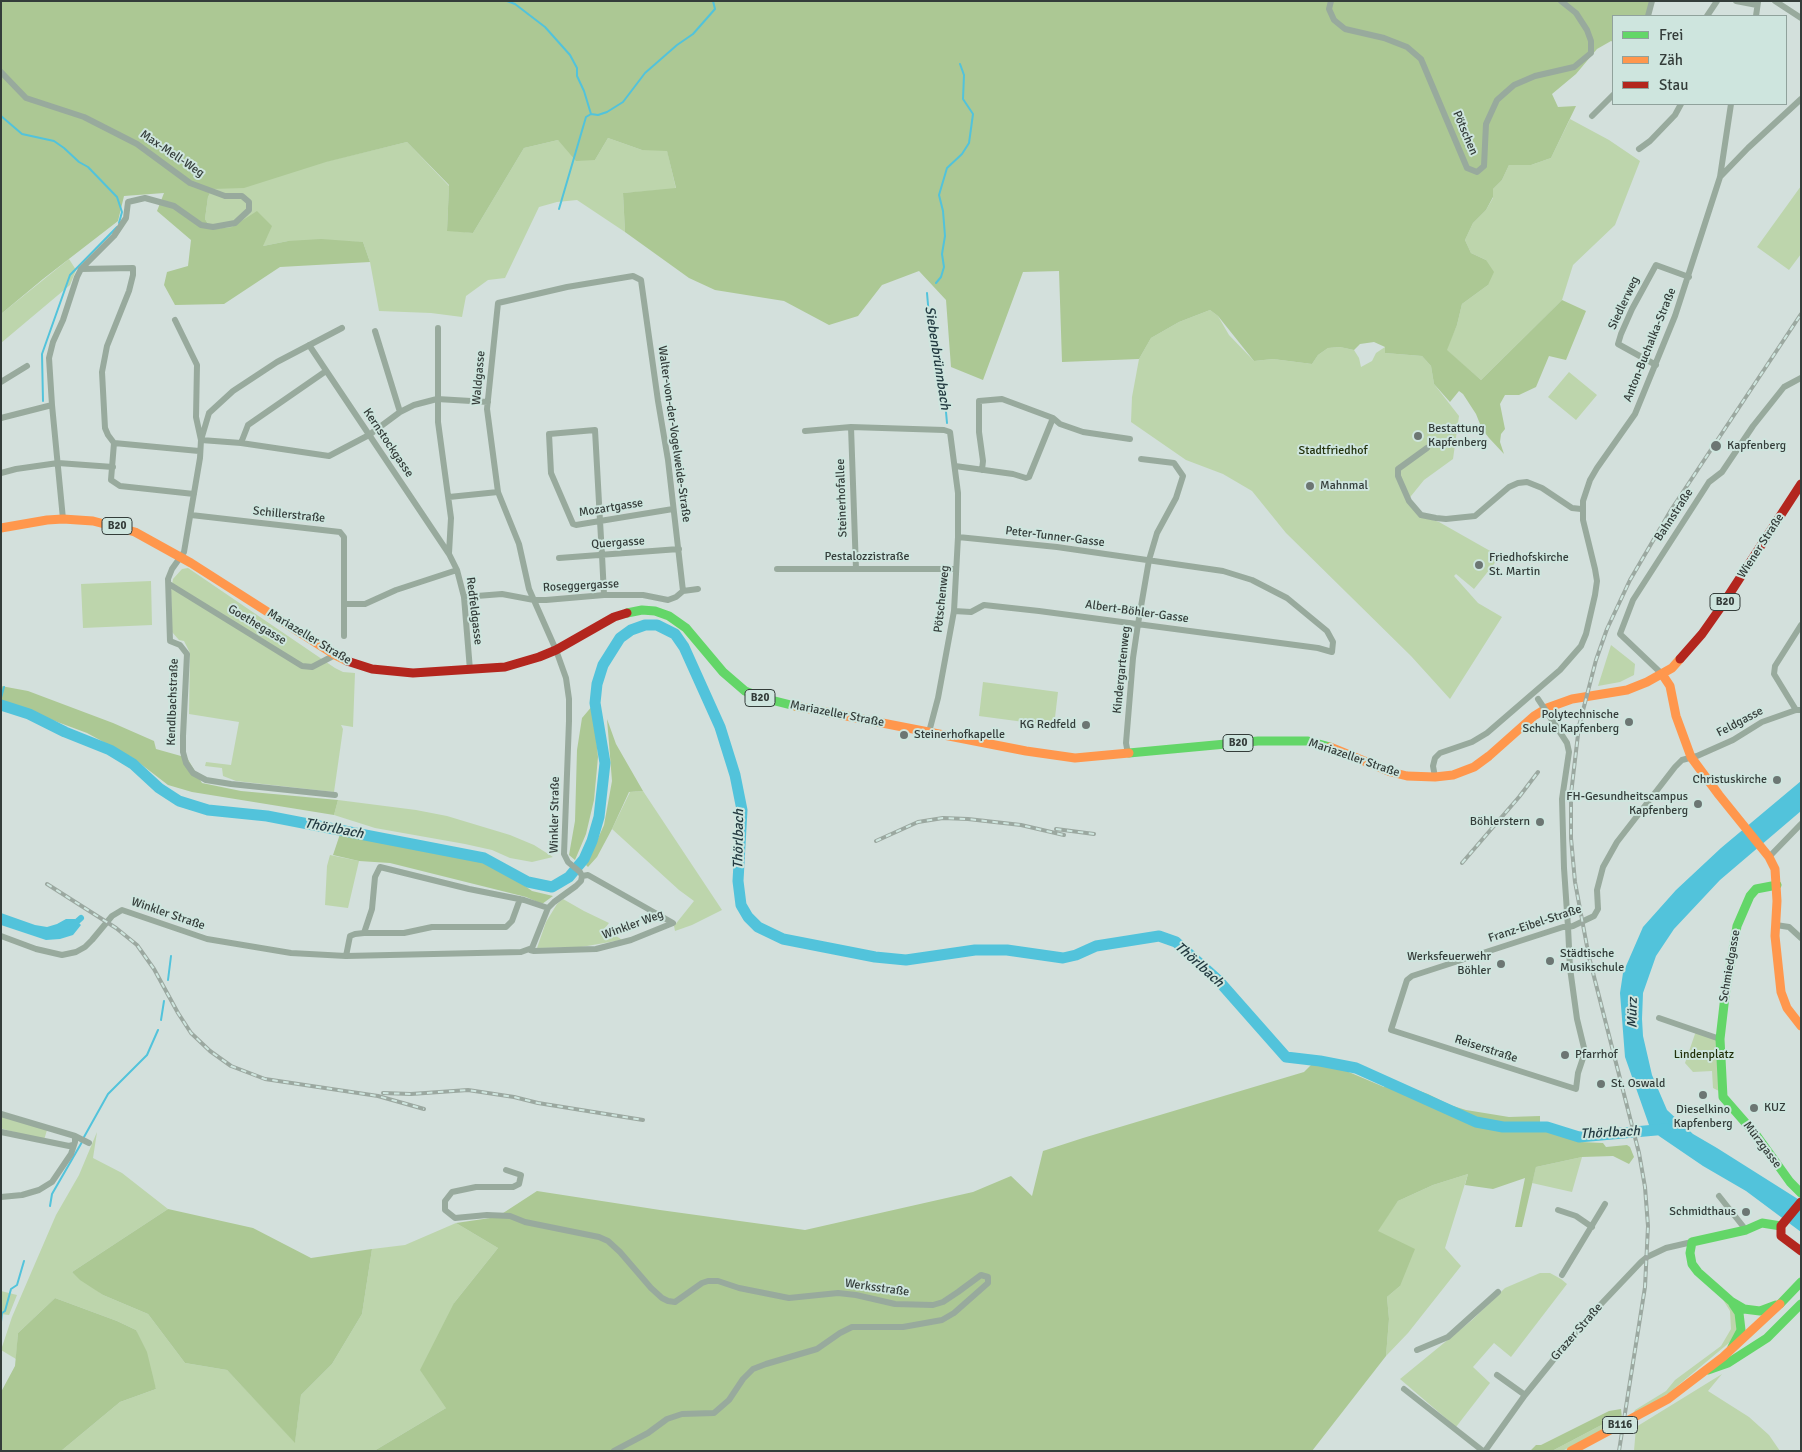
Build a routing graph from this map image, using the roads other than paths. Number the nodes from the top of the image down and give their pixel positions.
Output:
1 (1330, 1) edge
2 (1561, 1) edge
3 (1652, 1) edge
4 (1717, 1) edge
5 (1736, 1) edge
6 (1775, 1) edge
7 (1758, 3) edge
8 (1648, 15) edge
9 (1708, 15) edge
10 (1801, 18) edge
11 (1, 72) edge
12 (1612, 97) edge
13 (1801, 99) edge
14 (1680, 105) edge
15 (1730, 105) edge
16 (1592, 116) dead end
17 (1639, 149) dead end
18 (1720, 177) junction
19 (81, 269) junction
20 (1689, 277) junction
21 (642, 280) joint
22 (175, 320) dead end
23 (342, 328) dead end
24 (438, 328) dead end
25 (375, 331) dead end
26 (309, 345) junction
27 (1656, 365) junction
28 (27, 366) dead end
29 (326, 371) junction
30 (1801, 378) edge
31 (1, 382) edge
32 (437, 399) junction
33 (488, 402) junction
34 (52, 405) junction
35 (400, 412) junction
36 (1, 418) edge
37 (1053, 418) junction
38 (851, 427) junction
39 (805, 431) dead end
40 (369, 435) junction
41 (1130, 439) dead end
42 (201, 440) junction
43 (114, 443) junction
44 (241, 443) junction
45 (1427, 448) dead end
46 (199, 451) junction
47 (1141, 459) dead end
48 (58, 463) junction
49 (955, 466) junction
50 (113, 467) junction
51 (982, 470) junction
52 (1, 473) edge
53 (1801, 484) edge
54 (498, 492) junction
55 (194, 494) junction
56 (449, 497) junction
57 (673, 509) junction
58 (1581, 509) junction
59 (191, 515) junction
60 (64, 519) junction
61 (600, 521) junction
62 (1, 528) edge
63 (958, 537) junction
64 (679, 550) junction
65 (449, 554) junction
66 (602, 555) junction
67 (181, 557) junction
68 (558, 558) dead end
69 (1149, 560) junction
70 (777, 569) dead end
71 (856, 569) junction
72 (956, 569) junction
73 (458, 570) junction
74 (169, 584) junction
75 (698, 589) dead end
76 (683, 591) junction
77 (604, 595) junction
78 (464, 597) junction
79 (534, 600) junction
80 (344, 604) junction
81 (954, 611) junction
82 (1138, 624) junction
83 (1801, 625) edge
84 (344, 636) dead end
85 (1318, 648) joint
86 (556, 650) junction
87 (335, 655) junction
88 (470, 670) junction
89 (1662, 674) junction
90 (1534, 693) junction
91 (1798, 710) edge
92 (929, 732) junction
93 (1128, 754) junction
94 (1691, 757) junction
95 (1435, 777) junction
96 (335, 794) dead end
97 (1801, 824) edge
98 (1769, 857) junction
99 (581, 874) junction
100 (1777, 885) junction
101 (520, 899) junction
102 (548, 908) junction
103 (1776, 925) junction
104 (1568, 926) junction
105 (364, 933) junction
106 (1, 936) edge
107 (1801, 938) edge
108 (530, 950) junction
109 (346, 956) junction
110 (1659, 1018) dead end
111 (1801, 1026) edge
112 (1391, 1030) joint
113 (1720, 1039) junction
114 (1, 1114) edge
115 (1, 1132) edge
116 (73, 1145) junction
117 (506, 1170) dead end
118 (1801, 1193) edge
119 (1719, 1196) dead end
120 (1, 1197) edge
121 (1801, 1202) edge
122 (1605, 1204) dead end
123 (1558, 1210) dead end
124 (1781, 1226) junction
125 (1592, 1227) junction
126 (1746, 1230) junction
127 (1692, 1242) junction
128 (1801, 1251) edge
129 (1562, 1275) dead end
130 (1801, 1282) edge
131 (1498, 1292) dead end
132 (1732, 1302) junction
133 (1780, 1304) junction
134 (1801, 1304) edge
135 (1757, 1325) junction
136 (1767, 1338) junction
137 (1417, 1350) dead end
138 (1730, 1351) junction
139 (1707, 1370) junction
140 (1497, 1375) dead end
141 (1404, 1389) dead end
142 (1526, 1395) junction
143 (614, 1451) edge
144 (1484, 1451) edge
145 (1571, 1451) edge

1 - 2 street, Pötschen
3 - 8 street
4 - 9 street
5 - 7 street
6 - 10 street
11 - 19 street, Max-Mell-Weg
12 - 16 street
13 - 18 street
14 - 17 street
15 - 18 street, Anton-Buchalka-Straße
18 - 20 street, Anton-Buchalka-Straße
19 - 34 street, Max-Mell-Weg
19 - 43 street
20 - 27 street, Anton-Buchalka-Straße
20 - 27 street, Siedlerweg
21 - 33 street, Waldgasse
21 - 57 street, Walter-von-der-Vogelweide-Straße
22 - 42 street
23 - 26 street
24 - 32 street
25 - 35 street
26 - 29 street, Kernstockgasse
26 - 42 street
27 - 58 street, Anton-Buchalka-Straße
28 - 31 street
29 - 40 street, Kernstockgasse
29 - 44 street
30 - 89 street, Bahnstraße
32 - 33 street
32 - 35 street
32 - 56 street
33 - 54 street, Waldgasse
34 - 36 street
34 - 48 street, Max-Mell-Weg
35 - 40 street
37 - 41 street
37 - 51 street
37 - 51 street
38 - 39 street, Pötschenweg
38 - 49 street, Pötschenweg
38 - 71 street, Steinerhofallee
40 - 44 street
40 - 65 street, Kernstockgasse
42 - 44 street
42 - 46 street, Kendlbachstraße
43 - 46 street
43 - 50 street
45 - 58 street
46 - 55 street, Kendlbachstraße
47 - 69 street
48 - 50 street
48 - 52 street
48 - 60 street, Max-Mell-Weg
49 - 51 street
49 - 63 street, Pötschenweg
50 - 55 street
53 - 89 main road, Wiener Straße / B20
54 - 56 street
54 - 79 street, Waldgasse
55 - 59 street, Kendlbachstraße
56 - 65 street
57 - 61 street, Mozartgasse
57 - 64 street, Walter-von-der-Vogelweide-Straße
58 - 90 street, Anton-Buchalka-Straße
59 - 67 street, Kendlbachstraße
59 - 80 street, Schillerstraße
60 - 62 main road, Mariazeller Straße / B20
60 - 67 main road, Mariazeller Straße / B20
61 - 61 street, Mozartgasse
61 - 66 street
63 - 69 street, Peter-Tunner-Gasse
63 - 72 street, Pötschenweg
64 - 66 street, Quergasse
64 - 76 street, Walter-von-der-Vogelweide-Straße
65 - 73 street, Redfeldgasse
66 - 68 street, Quergasse
66 - 77 street
67 - 74 street, Kendlbachstraße
67 - 87 main road, Mariazeller Straße / B20
69 - 82 street, Kindergartenweg
69 - 85 street, Peter-Tunner-Gasse
70 - 71 street, Pestalozzistraße
71 - 72 street, Pestalozzistraße
72 - 81 street, Pötschenweg
73 - 78 street, Redfeldgasse
73 - 80 street
74 - 87 street, Goethegasse
74 - 96 street, Kendlbachstraße
75 - 76 street, Roseggergasse
76 - 77 street, Roseggergasse
77 - 79 street, Roseggergasse
78 - 79 street, Roseggergasse
78 - 88 street, Redfeldgasse
79 - 86 street, Waldgasse
80 - 84 street, Schillerstraße
81 - 82 street, Albert-Böhler-Gasse
81 - 92 street, Pötschenweg
82 - 85 street, Albert-Böhler-Gasse
82 - 93 street, Kindergartenweg
83 - 91 street
86 - 88 main road, Mariazeller Straße / B20
86 - 92 main road, Mariazeller Straße / B20
86 - 99 street, Winkler Straße
87 - 88 main road, Mariazeller Straße / B20
89 - 94 main road
89 - 95 main road, Mariazeller Straße / B20
90 - 95 street, Anton-Buchalka-Straße
90 - 104 street, bridge
91 - 94 street, Feldgasse
92 - 93 main road, Mariazeller Straße / B20
93 - 95 main road, Mariazeller Straße / B20
94 - 98 main road
94 - 104 street, Franz-Eibel-Straße
97 - 98 street
98 - 100 main road
99 - 102 street
99 - 108 street, Winkler Weg
100 - 103 main road
100 - 113 main road, Schmiedgasse
101 - 102 street
101 - 105 street
101 - 105 street
102 - 108 street
103 - 107 street
103 - 111 main road
104 - 112 street, Franz-Eibel-Straße
104 - 112 street, Reiserstraße
105 - 109 street
106 - 109 street, Winkler Straße
108 - 109 street, Winkler Straße
110 - 113 street
113 - 118 main road, Mürzgasse
114 - 116 street
115 - 116 street
116 - 120 street
117 - 143 street, Werksstraße
119 - 126 street
121 - 124 main road
122 - 125 street
123 - 125 street
124 - 126 main road, Grazer Straße
124 - 128 main road
125 - 129 street
126 - 127 main road, Grazer Straße
127 - 132 main road
127 - 142 street, Grazer Straße
130 - 133 main road, B116
131 - 137 street
132 - 133 main road
132 - 138 main road
133 - 135 main road, B116
134 - 136 main road
135 - 136 main road
135 - 138 main road, B116
136 - 139 main road
138 - 139 main road, B116
139 - 145 main road, B116
140 - 142 street
141 - 144 street
142 - 144 street, Grazer Straße

